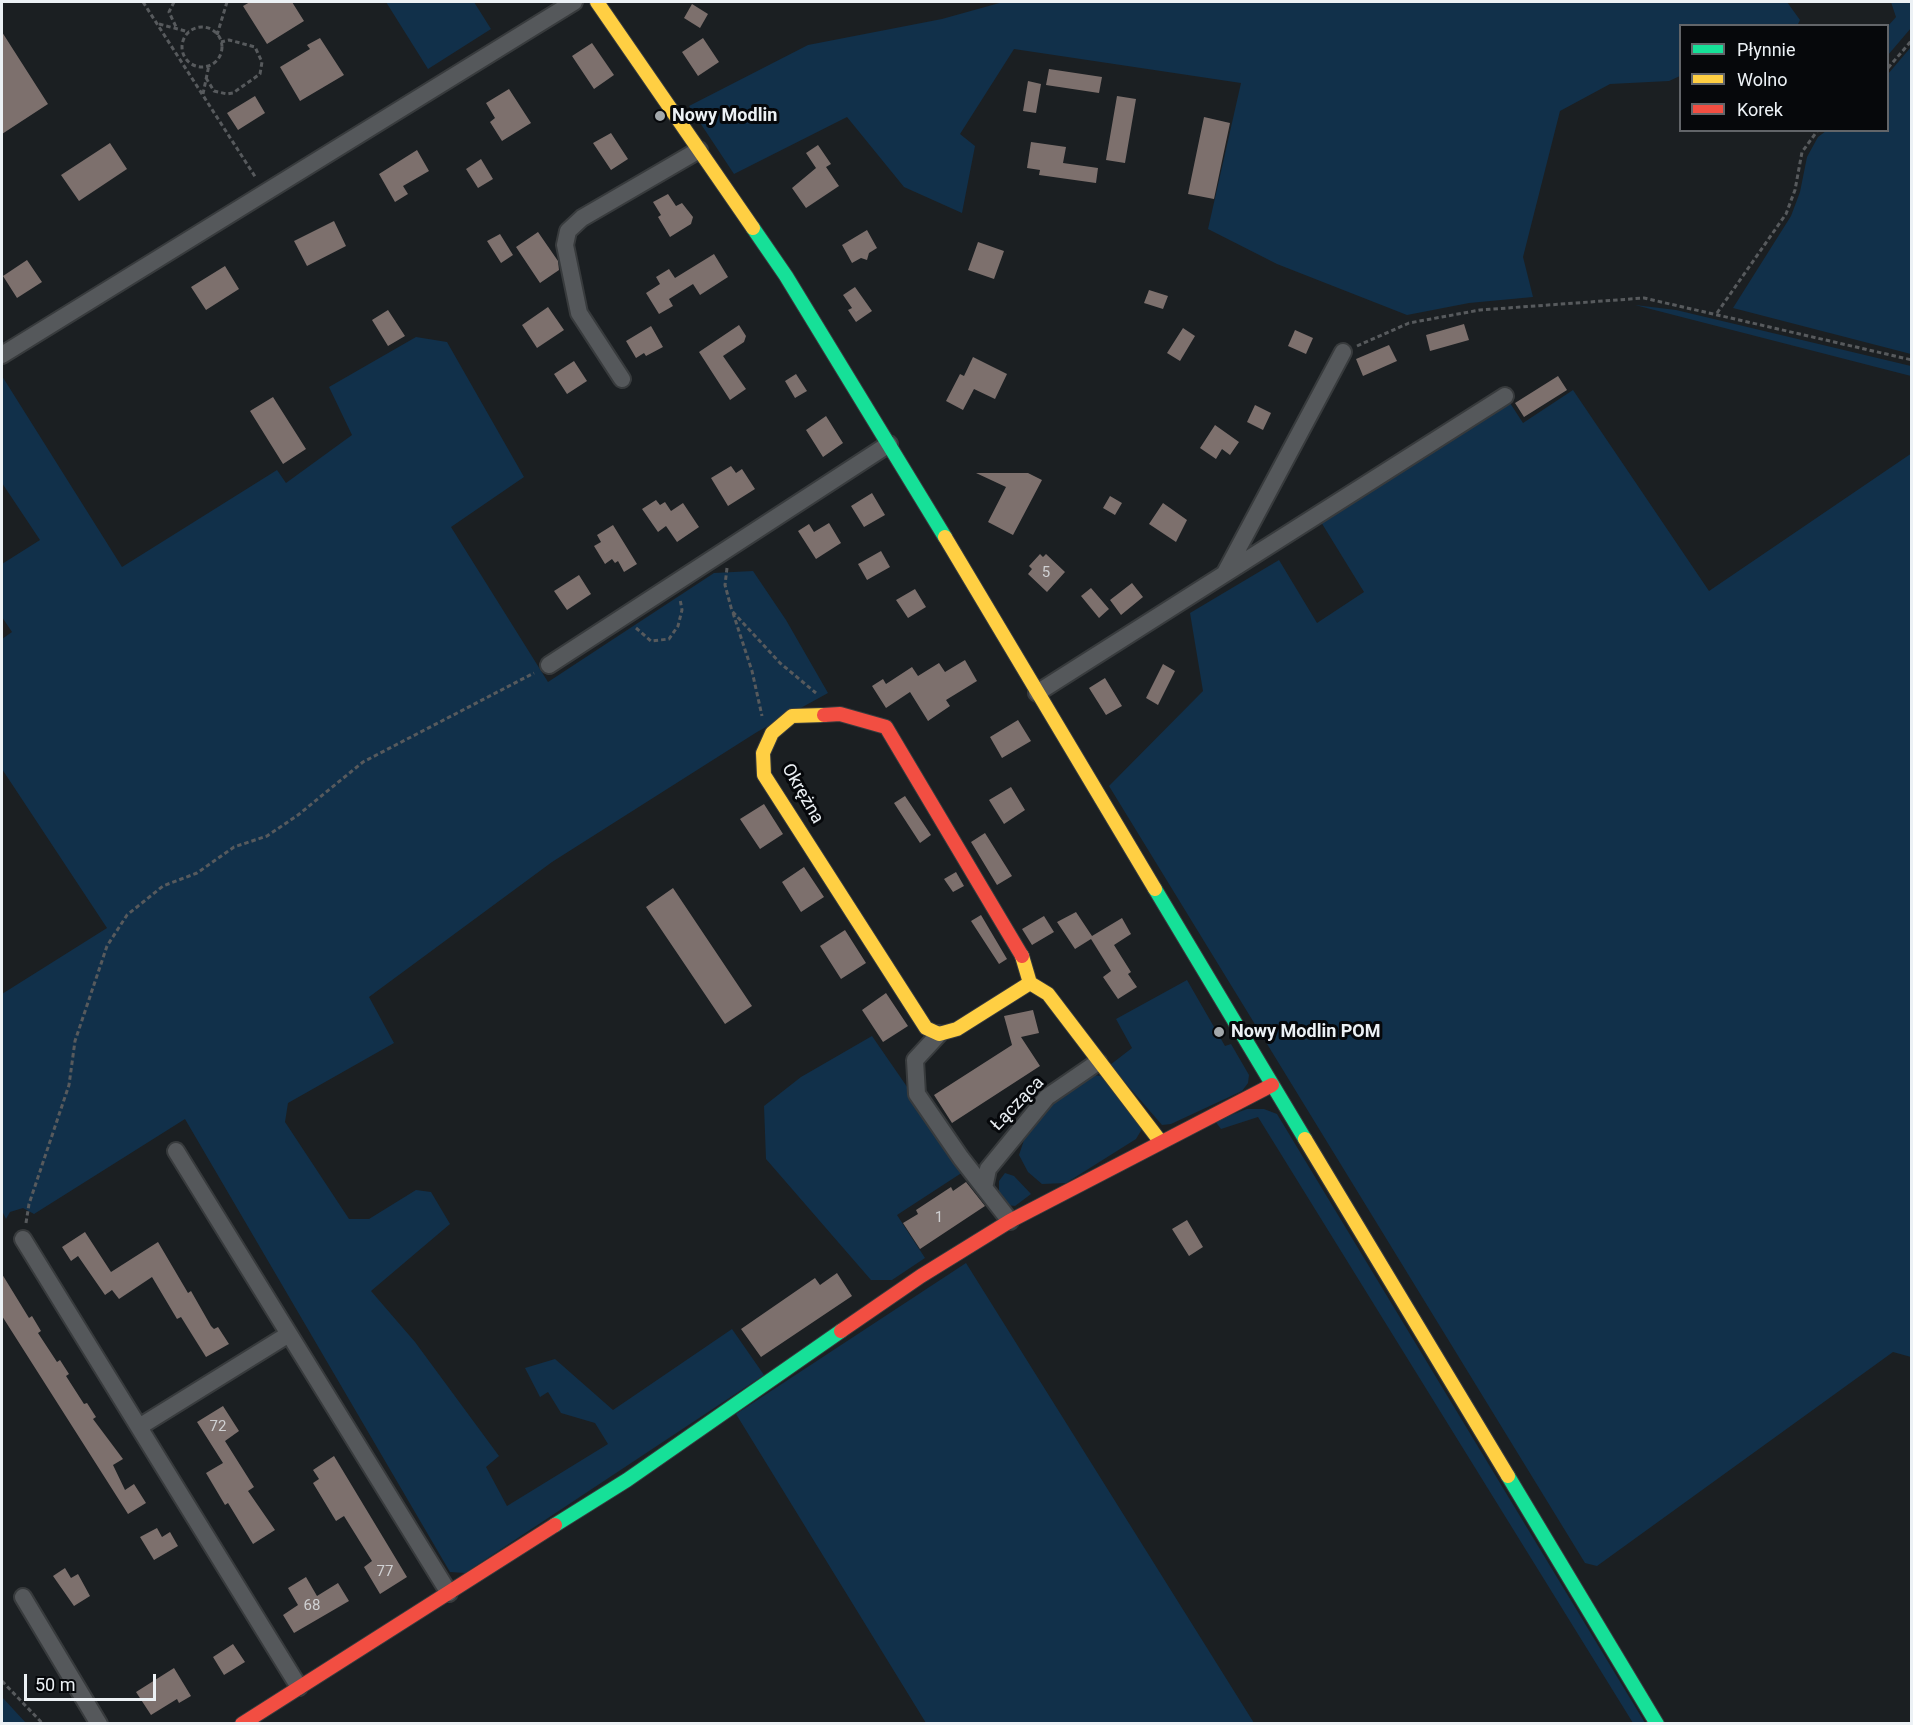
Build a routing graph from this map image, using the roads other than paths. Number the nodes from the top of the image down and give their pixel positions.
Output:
1 (574, 2) edge
2 (597, 2) edge
3 (699, 150) junction
4 (1343, 352) road end
5 (2, 355) edge
6 (622, 379) dead end
7 (1505, 396) dead end
8 (889, 444) junction
9 (1224, 574) junction
10 (549, 665) road end
11 (1037, 693) junction
12 (1030, 983) junction
13 (939, 1034) junction
14 (1098, 1062) junction
15 (1272, 1085) junction
16 (1160, 1141) junction
17 (176, 1151) dead end
18 (984, 1188) junction
19 (1010, 1221) junction
20 (23, 1239) road end
21 (289, 1334) junction
22 (139, 1427) junction
23 (449, 1593) junction
24 (22, 1597) dead end
25 (299, 1688) junction
26 (99, 1724) edge
27 (242, 1724) edge
28 (1657, 1724) edge

1 - 5 street
2 - 3 street
3 - 6 street
3 - 8 street
4 - 9 street
7 - 9 street
8 - 10 street
8 - 11 street
9 - 11 street
11 - 15 street
12 - 13 street
12 - 13 street, Okrężna
12 - 14 street
13 - 18 street
14 - 16 street
14 - 18 street, Łącząca
15 - 16 street
15 - 28 street
16 - 19 street
17 - 21 street
18 - 19 street
19 - 23 street
20 - 22 street
21 - 22 street
21 - 23 street
22 - 25 street
23 - 25 street
24 - 26 street
25 - 27 street

